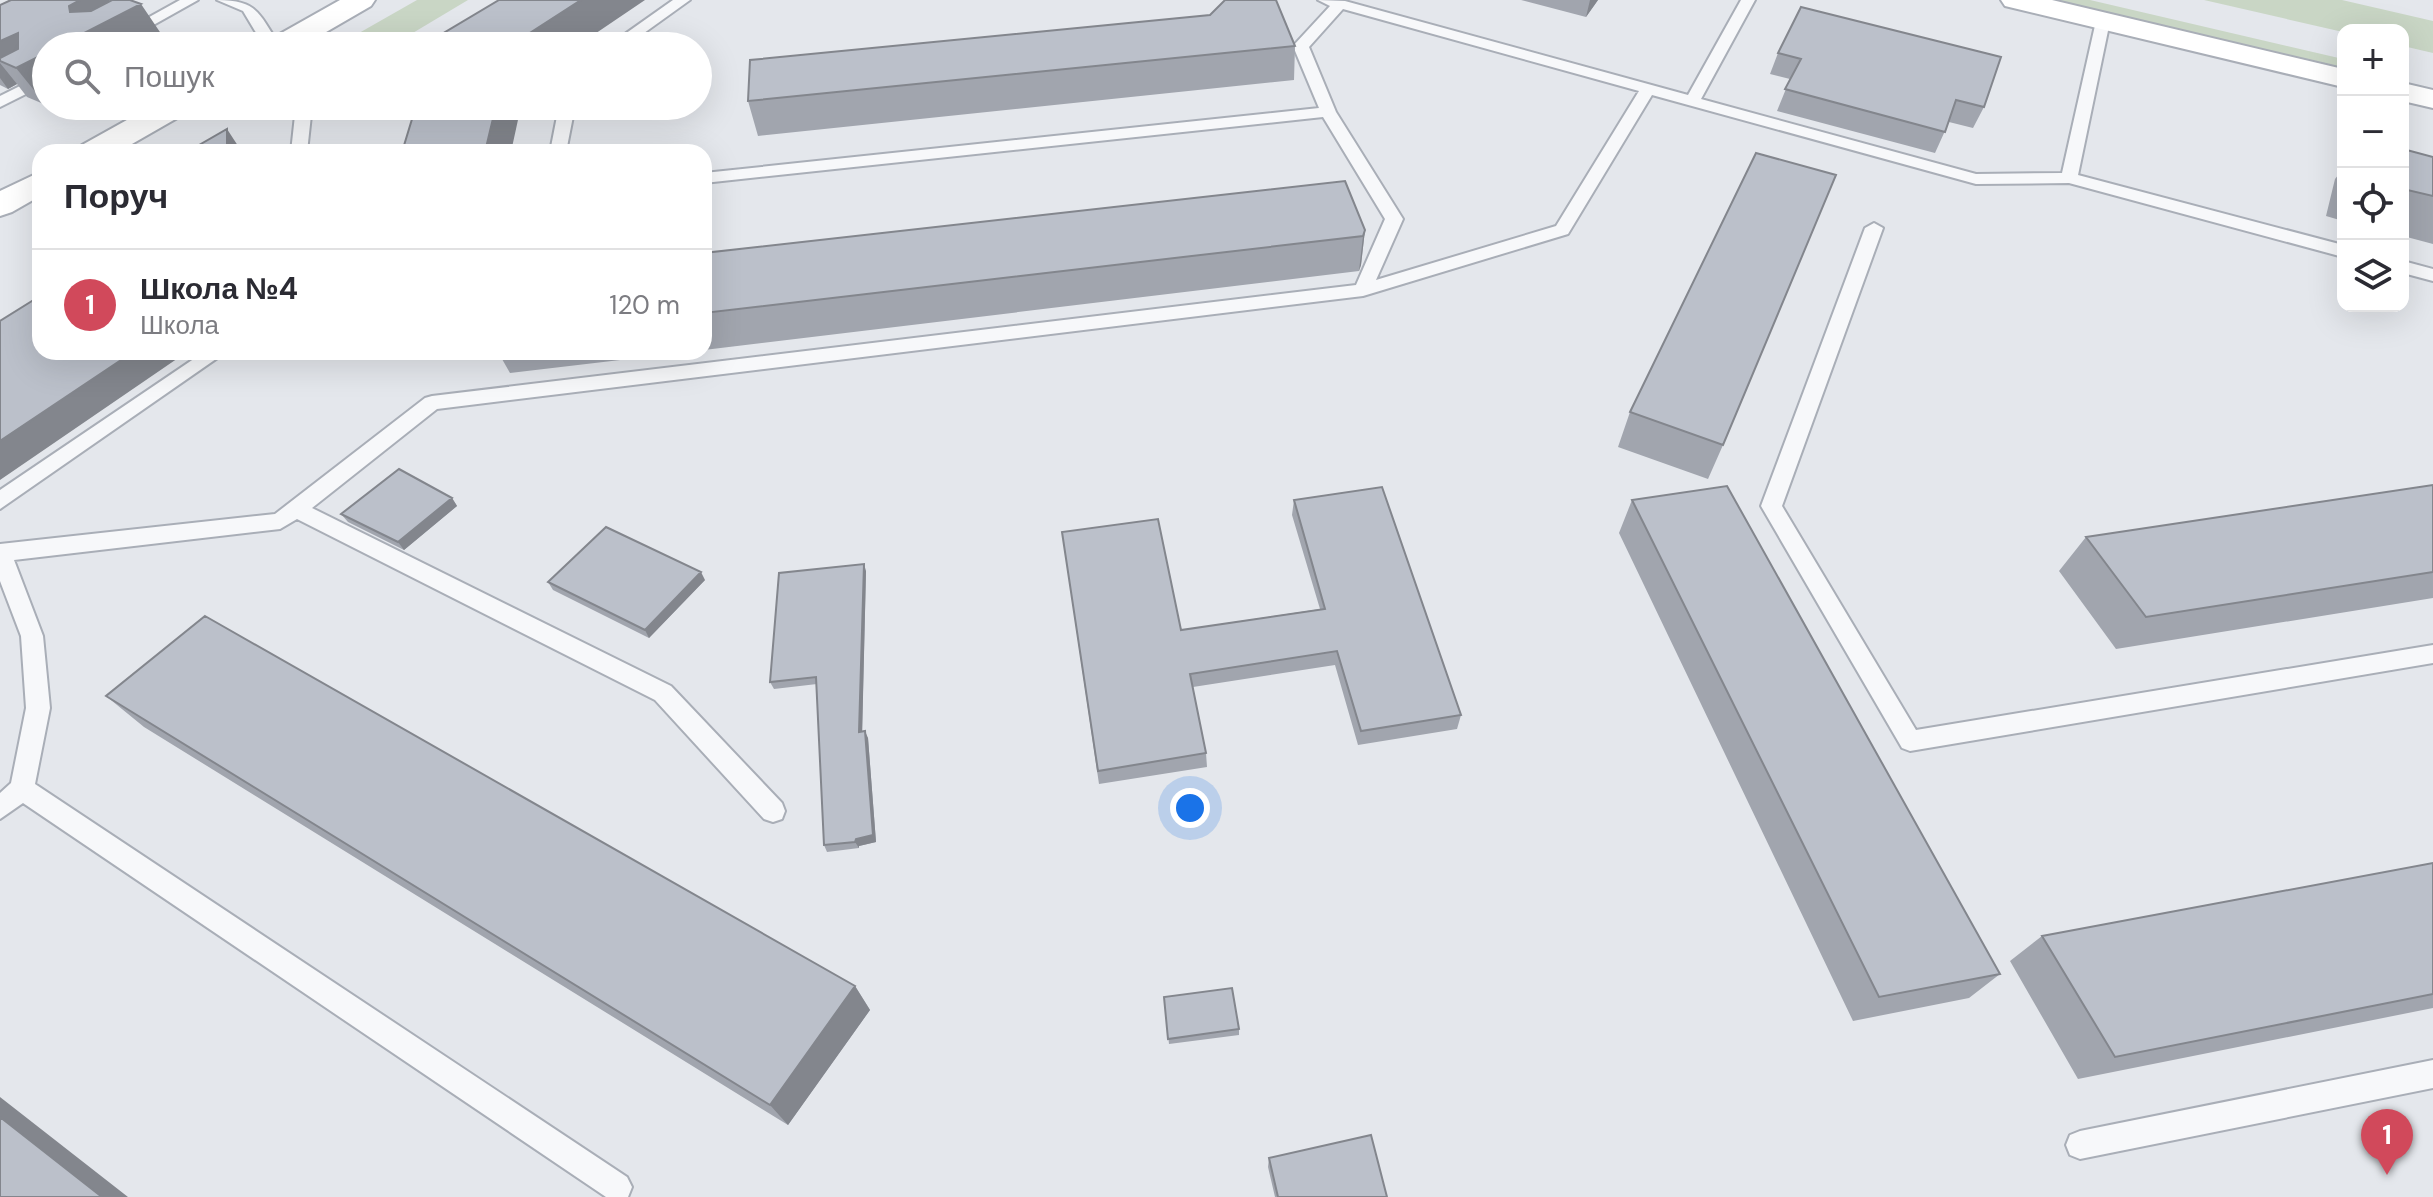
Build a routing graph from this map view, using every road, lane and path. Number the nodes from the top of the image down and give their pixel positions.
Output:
1 (191, 0) edge
2 (226, 0) edge
3 (361, 0) edge
4 (683, 0) edge
5 (1748, 0) edge
6 (2015, 0) edge
7 (2133, 0) edge
8 (1332, 2) edge
9 (2103, 21) junction
10 (2253, 28) dead end
11 (131, 32) edge
12 (263, 32) edge
13 (305, 32) edge
14 (636, 32) edge
15 (2409, 74) edge
16 (2337, 77) edge
17 (32, 85) edge
18 (1648, 89) junction
19 (2433, 99) edge
20 (1692, 101) junction
21 (0, 102) edge
22 (1328, 112) junction
23 (150, 120) edge
24 (302, 120) edge
25 (564, 120) edge
26 (108, 144) edge
27 (300, 144) edge
28 (560, 144) edge
29 (712, 177) edge
30 (2069, 178) junction
31 (32, 187) edge
32 (0, 205) edge
33 (1874, 228) dead end
34 (2337, 249) edge
35 (2409, 269) edge
36 (2433, 275) edge
37 (1363, 290) junction
38 (205, 360) edge
39 (0, 501) edge
40 (296, 509) junction
41 (1, 553) edge
42 (2433, 654) edge
43 (22, 789) junction
44 (0, 808) edge
45 (773, 811) dead end
46 (2433, 1074) edge
47 (2080, 1145) dead end
48 (617, 1187) dead end

1 - 11 lane
2 - 12 lane
3 - 13 main road
4 - 14 lane
5 - 20 lane
6 - 9 main road
7 - 10 main road
8 - 18 lane
8 - 22 lane
9 - 16 main road
9 - 30 lane
15 - 19 main road
17 - 21 lane
18 - 20 lane
18 - 37 lane
20 - 30 lane
22 - 29 lane
22 - 37 lane
23 - 26 main road
24 - 27 lane
25 - 28 lane
30 - 34 lane
31 - 32 main road
33 - 42 lane
35 - 36 lane
37 - 40 lane
38 - 39 lane
40 - 41 lane
40 - 45 lane
41 - 43 lane
43 - 44 lane
43 - 48 lane
46 - 47 lane

